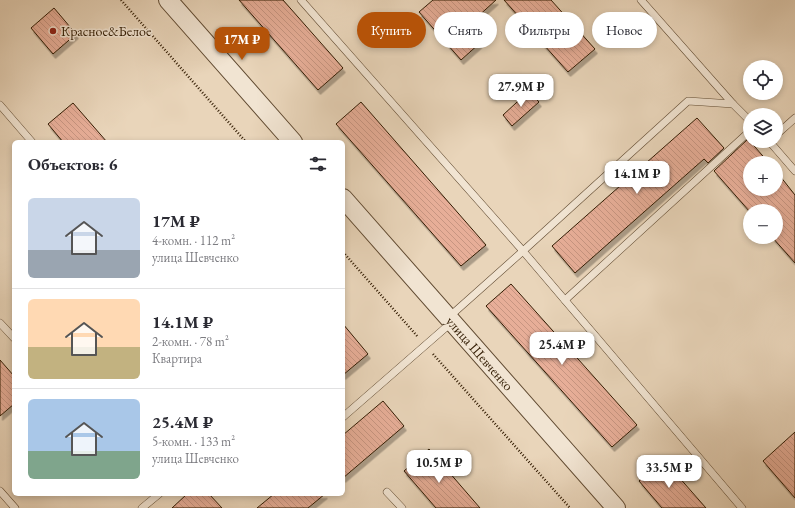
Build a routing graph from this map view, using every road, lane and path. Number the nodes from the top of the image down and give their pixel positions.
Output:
1 (121, 0) edge
2 (168, 0) edge
3 (301, 0) edge
4 (641, 0) edge
5 (733, 104) junction
6 (0, 105) edge
7 (743, 114) edge
8 (795, 118) edge
9 (783, 129) edge
10 (743, 137) edge
11 (30, 140) edge
12 (244, 140) edge
13 (291, 140) edge
14 (775, 148) edge
15 (795, 171) edge
16 (345, 200) edge
17 (523, 251) junction
18 (345, 254) edge
19 (565, 300) junction
20 (450, 320) junction
21 (0, 322) edge
22 (12, 336) edge
23 (425, 346) junction
24 (345, 413) edge
25 (0, 491) edge
26 (387, 492) dead end
27 (157, 496) edge
28 (15, 508) edge
29 (142, 508) edge
30 (402, 508) edge
31 (570, 508) edge
32 (616, 508) edge
33 (742, 508) edge

1 - 12 path
2 - 13 street
3 - 17 lane
4 - 5 lane
5 - 7 lane
5 - 17 lane
6 - 11 lane
8 - 9 lane
10 - 19 lane
14 - 15 lane
16 - 20 street, улица Шевченко
17 - 19 lane
17 - 20 lane
18 - 23 path
19 - 33 lane
20 - 23 lane
20 - 32 street, улица Шевченко
21 - 22 lane
23 - 24 lane
23 - 31 path
25 - 28 lane
26 - 30 lane
27 - 29 lane

